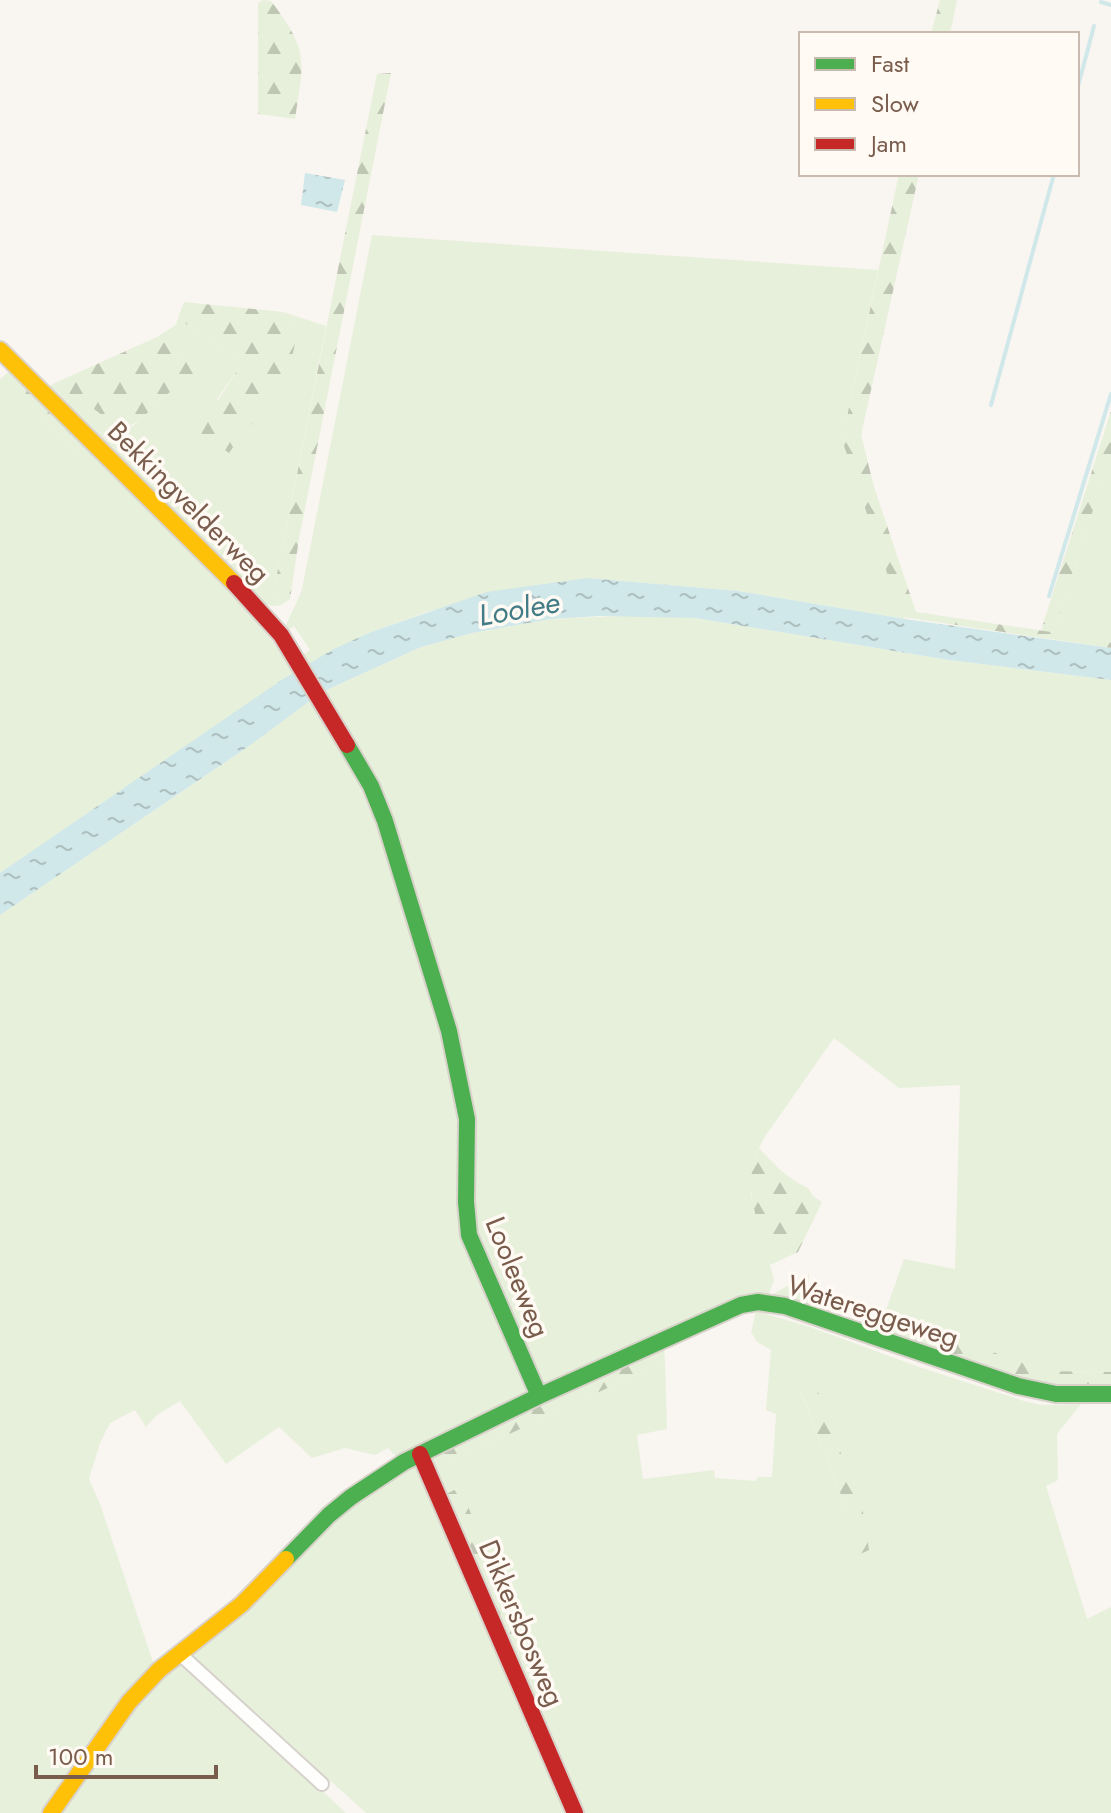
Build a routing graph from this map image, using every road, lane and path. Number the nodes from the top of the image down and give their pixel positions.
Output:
1 (0, 350) edge
2 (322, 704) joint
3 (1111, 1394) edge
4 (539, 1396) junction
5 (420, 1454) junction
6 (180, 1654) junction
7 (322, 1784) dead end
8 (51, 1813) edge
9 (575, 1813) edge

1 - 2 street, Bekkingvelderweg
2 - 4 street, Looleeweg
3 - 4 street, Watereggeweg
4 - 5 street
5 - 6 street
5 - 9 street, Dikkersbosweg
6 - 7 street
6 - 8 street

